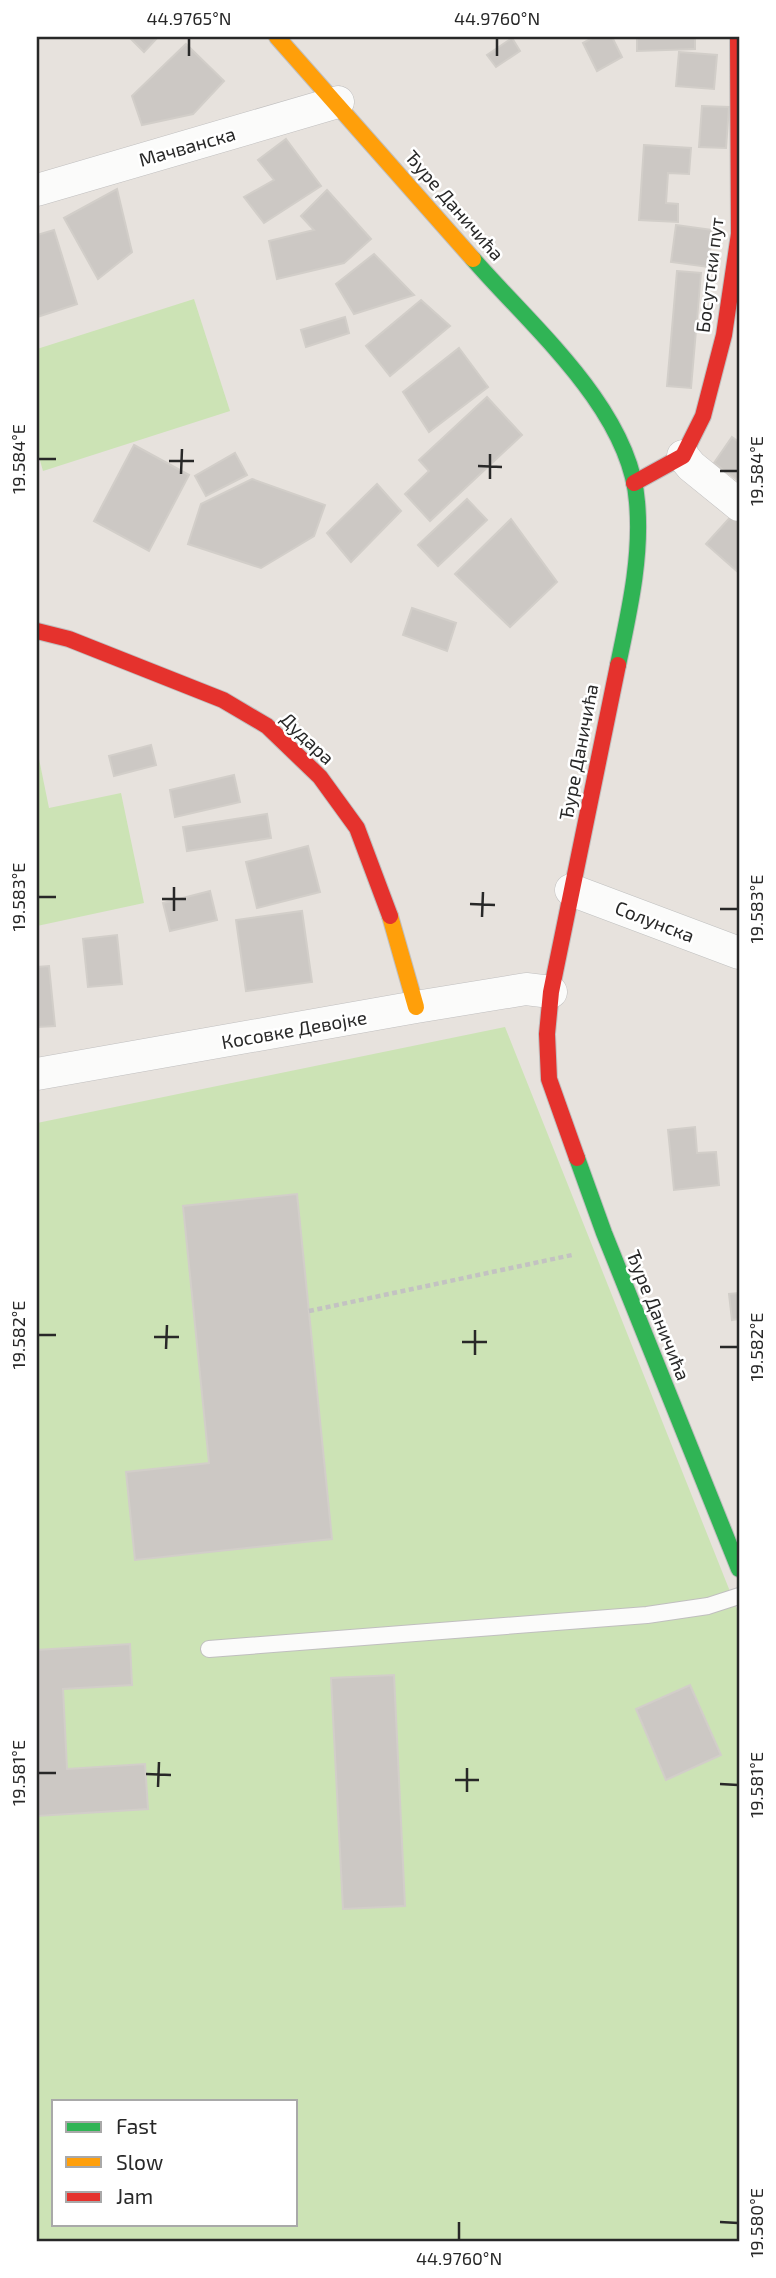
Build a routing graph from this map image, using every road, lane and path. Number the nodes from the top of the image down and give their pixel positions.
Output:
1 (277, 37) edge
2 (738, 37) edge
3 (338, 102) junction
4 (37, 190) edge
5 (683, 456) junction
6 (634, 483) junction
7 (739, 505) edge
8 (37, 631) edge
9 (572, 890) junction
10 (739, 953) edge
11 (551, 992) junction
12 (416, 1007) junction
13 (37, 1074) edge
14 (604, 1233) junction
15 (309, 1311) dead end
16 (739, 1569) edge
17 (739, 1596) edge
18 (209, 1648) dead end

1 - 3 street, Ђуре Даничића
2 - 5 street, Босутски пут
3 - 4 street, Мачванска
3 - 6 street, Ђуре Даничића
5 - 6 street
5 - 7 street
6 - 9 street, Ђуре Даничића
8 - 12 street, Дудара
9 - 10 street, Солунска
9 - 11 street, Ђуре Даничића
11 - 12 street, Косовке Девојке
11 - 14 street, Ђуре Даничића
12 - 13 street, Косовке Девојке
14 - 15 path
14 - 16 street, Ђуре Даничића
17 - 18 lane

